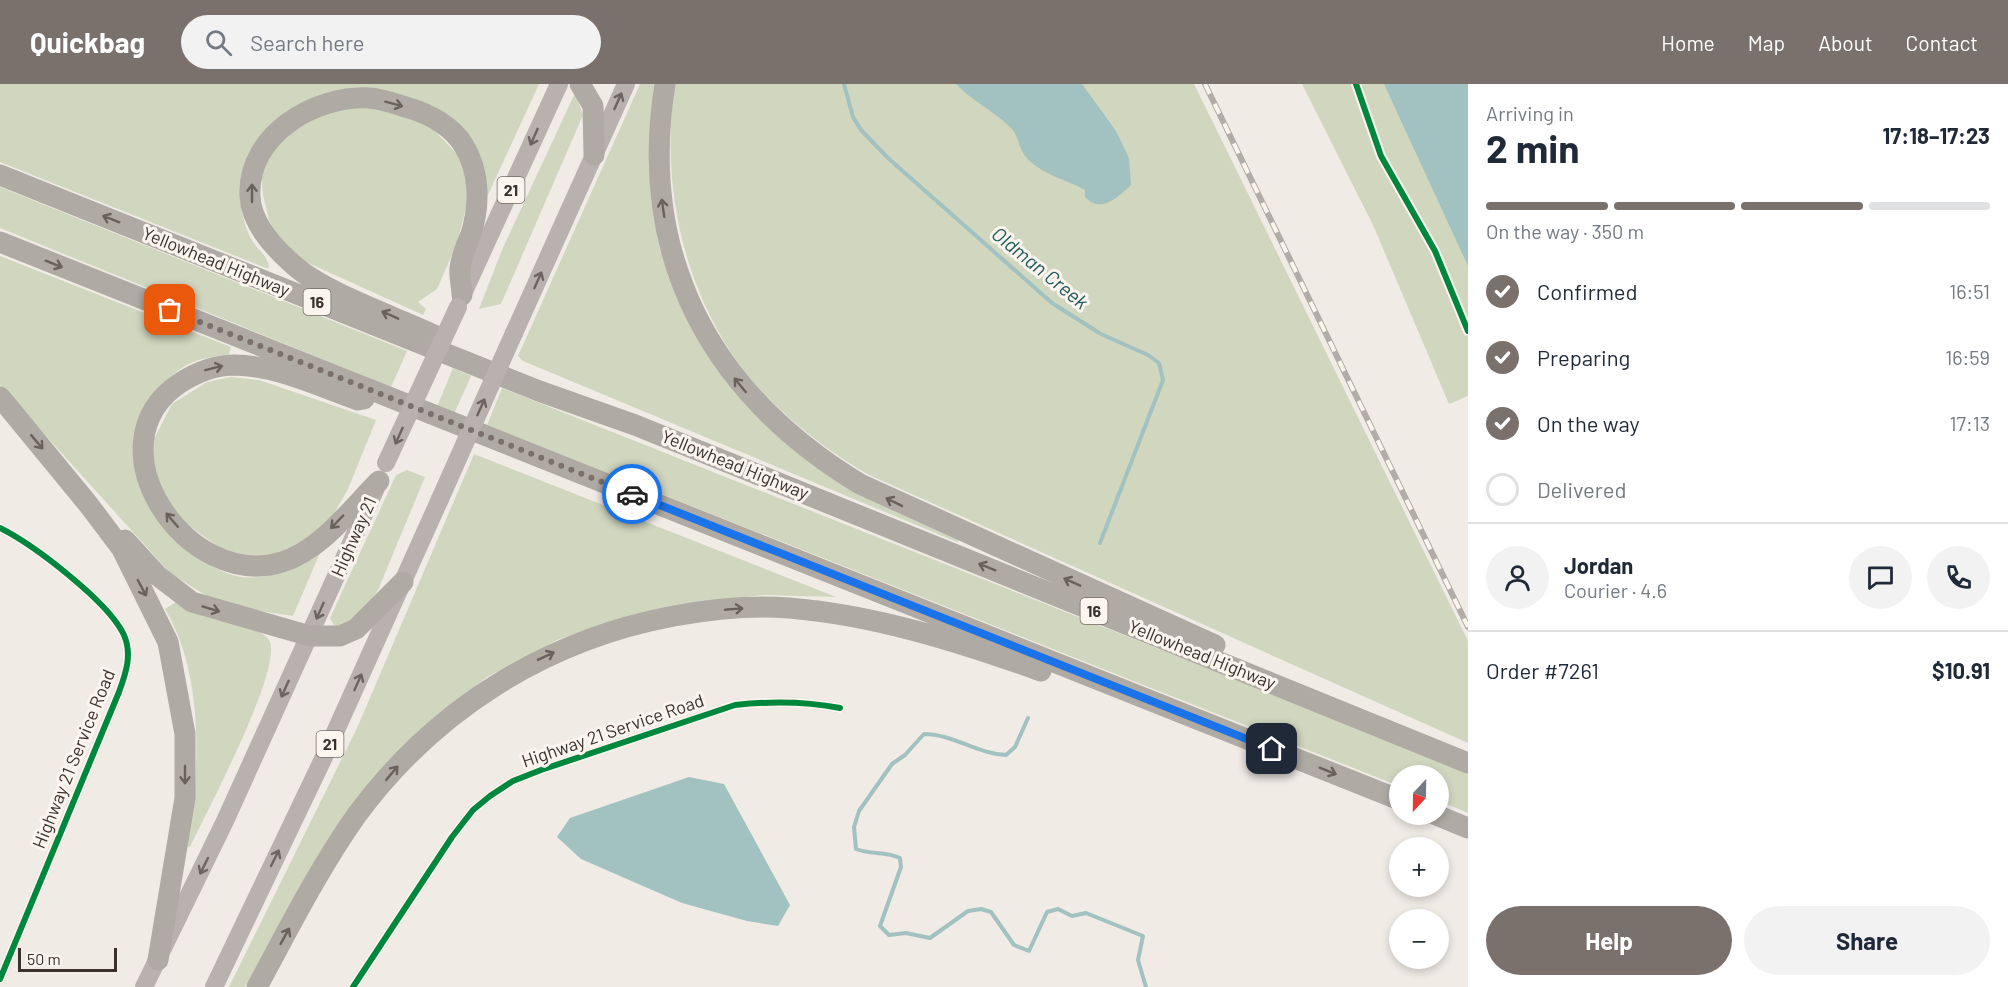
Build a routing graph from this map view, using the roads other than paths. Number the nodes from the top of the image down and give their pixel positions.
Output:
1 (559, 84) edge
2 (580, 84) edge
3 (626, 84) edge
4 (665, 84) edge
5 (594, 156) junction
6 (0, 175) edge
7 (0, 242) edge
8 (460, 301) junction
9 (383, 395) junction
10 (0, 397) edge
11 (635, 425) junction
12 (383, 472) junction
13 (88, 504) junction
14 (0, 528) edge
15 (403, 582) junction
16 (309, 636) junction
17 (1165, 705) junction
18 (840, 708) dead end
19 (1430, 747) junction
20 (1468, 763) edge
21 (1389, 796) edge
22 (1449, 820) edge
23 (1468, 828) edge
24 (158, 960) junction
25 (0, 978) edge
26 (144, 987) edge
27 (214, 987) edge
28 (257, 987) edge
29 (352, 987) edge

1 -> 8 main road, Highway 21 / 21
2 - 5 highway
5 -> 3 main road, 21
19 -> 4 highway
15 -> 5 main road, 21, bridge
11 -> 6 highway, Yellowhead Highway / 16
7 -> 9 highway
11 -> 8 highway
8 -> 12 main road, Highway 21 / 21, bridge
12 -> 9 highway
9 - 17 highway
10 -> 13 highway
19 -> 11 highway, Yellowhead Highway / 16
12 -> 16 main road, Highway 21 / 21
13 -> 16 highway
13 -> 24 highway
14 - 25 street, Highway 21 Service Road
15 - 16 highway
27 -> 15 main road, 21
16 -> 24 main road, Highway 21 / 21
17 -> 21 highway
28 -> 17 highway
18 - 29 street, Highway 21 Service Road
19 - 20 highway, Yellowhead Highway / 16
22 - 23 highway
24 - 26 main road, Highway 21 / 21

